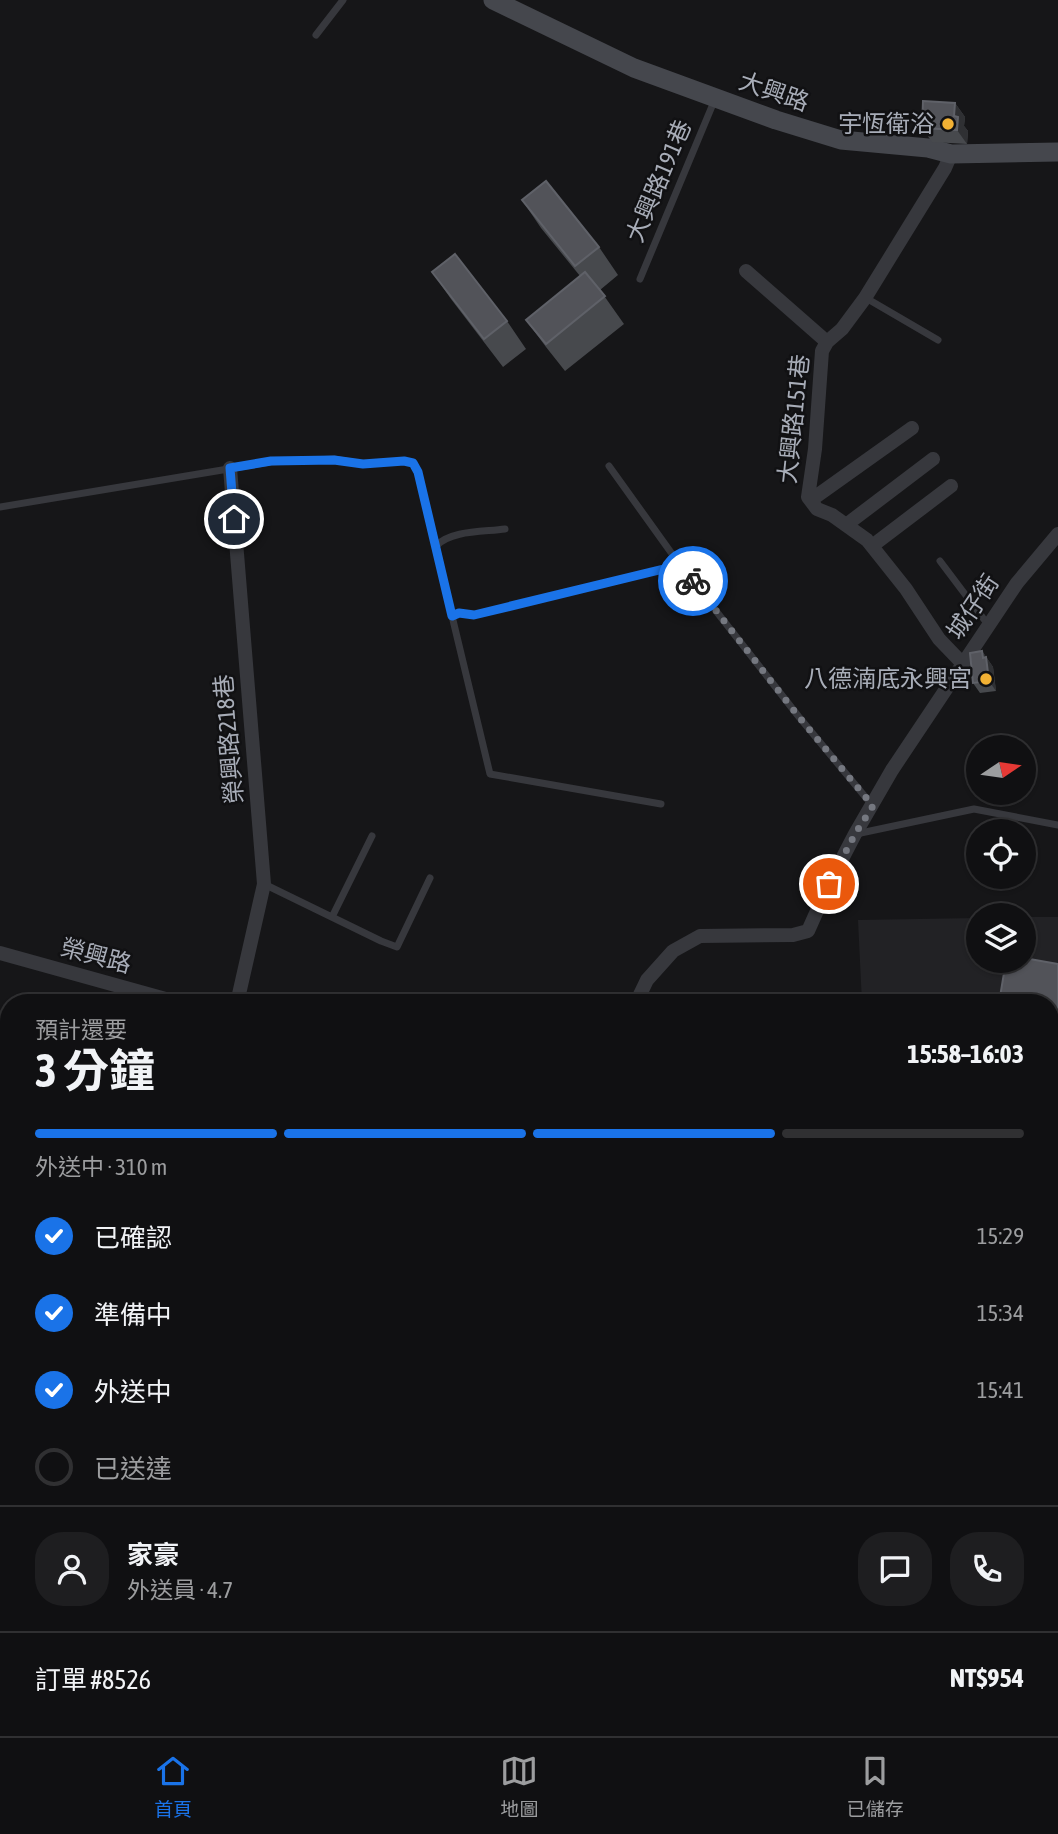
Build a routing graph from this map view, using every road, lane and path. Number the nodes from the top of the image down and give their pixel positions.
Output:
1 (343, 0) edge
2 (493, 0) edge
3 (316, 35) dead end
4 (715, 99) junction
5 (1058, 152) edge
6 (951, 154) junction
7 (746, 271) dead end
8 (639, 279) dead end
9 (865, 298) junction
10 (938, 340) dead end
11 (827, 342) junction
12 (912, 428) dead end
13 (933, 459) dead end
14 (609, 466) dead end
15 (230, 468) junction
16 (951, 486) dead end
17 (811, 500) junction
18 (0, 507) edge
19 (846, 525) junction
20 (505, 529) dead end
21 (1058, 534) edge
22 (436, 546) junction
23 (872, 546) junction
24 (940, 561) dead end
25 (680, 565) junction
26 (452, 616) junction
27 (989, 626) junction
28 (963, 664) junction
29 (661, 804) dead end
30 (863, 821) junction
31 (1058, 825) edge
32 (372, 836) dead end
33 (430, 878) dead end
34 (264, 884) junction
35 (332, 917) junction
36 (0, 953) edge
37 (148, 994) edge
38 (239, 994) edge
39 (640, 994) edge

1 - 3 lane
2 - 4 street, 大興路
4 - 6 street, 大興路
4 - 8 lane, 大興路191巷
5 - 6 street, 大興路
6 - 9 street, 大興路151巷
7 - 11 street
9 - 10 lane
9 - 11 street, 大興路151巷
11 - 17 street, 大興路151巷
12 - 17 street
13 - 19 street
14 - 25 lane
15 - 18 lane
15 - 22 lane
15 - 34 street, 榮興路218巷
16 - 23 street
17 - 19 street, 大興路151巷
19 - 23 street, 大興路151巷
20 - 22 lane
21 - 27 street, 城仔街
22 - 26 lane
23 - 28 street, 大興路151巷
24 - 27 lane
25 - 26 lane
25 - 30 lane
26 - 29 lane
27 - 28 street, 城仔街
28 - 30 street, 城仔街
30 - 31 lane
30 - 39 street, 城仔街
32 - 35 lane
33 - 35 lane
34 - 35 lane
34 - 38 street, 榮興路218巷
36 - 37 street, 榮興路

